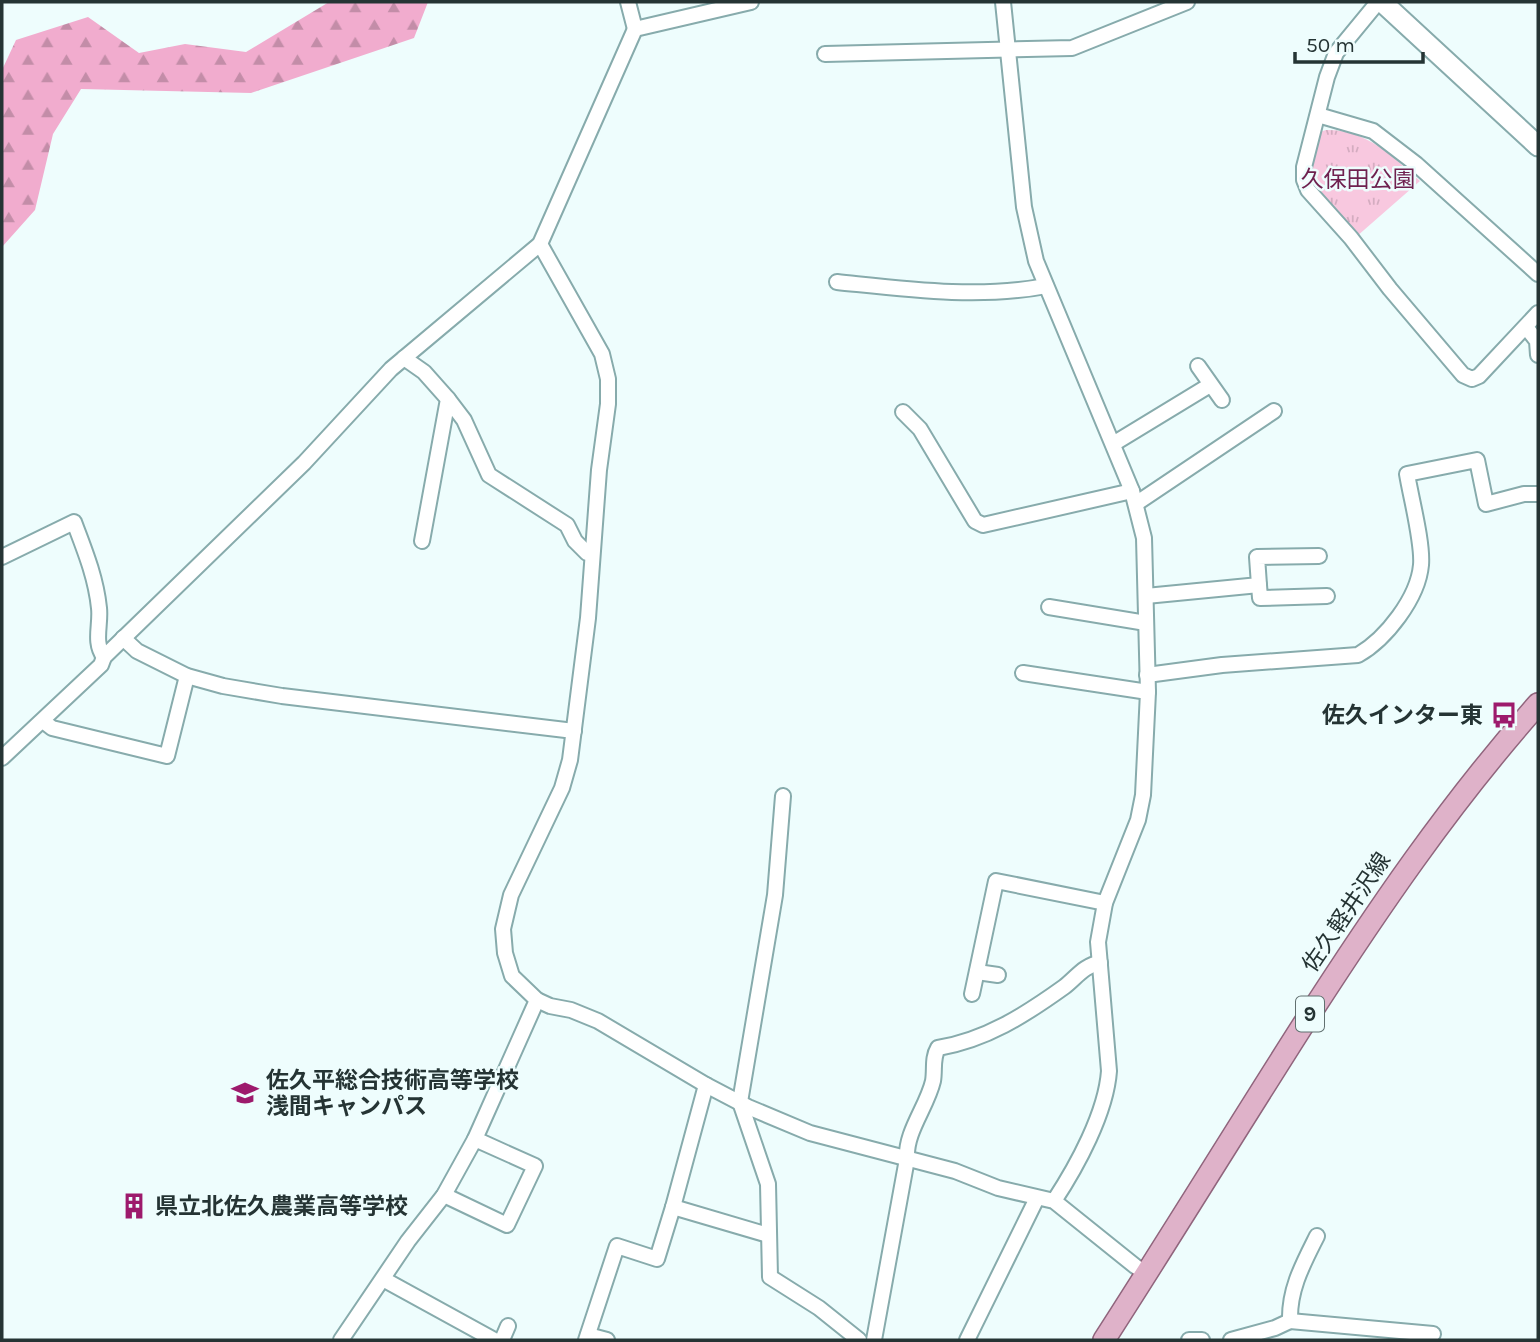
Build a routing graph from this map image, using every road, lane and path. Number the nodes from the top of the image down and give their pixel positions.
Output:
1 (628, 2) edge
2 (751, 2) edge
3 (1003, 2) edge
4 (1186, 2) edge
5 (1380, 2) edge
6 (635, 29) junction
7 (1008, 50) junction
8 (825, 54) dead end
9 (1318, 115) junction
10 (1538, 146) edge
11 (540, 244) junction
12 (1538, 274) edge
13 (836, 282) dead end
14 (1046, 286) junction
15 (1538, 313) edge
16 (1526, 327) junction
17 (1538, 355) edge
18 (404, 358) junction
19 (1198, 366) dead end
20 (1210, 385) junction
21 (448, 399) junction
22 (1222, 400) dead end
23 (1274, 411) dead end
24 (903, 412) dead end
25 (1113, 444) junction
26 (1538, 494) edge
27 (1134, 497) junction
28 (422, 541) dead end
29 (592, 554) junction
30 (1320, 556) dead end
31 (2, 557) edge
32 (1259, 585) junction
33 (1146, 596) junction
34 (1327, 596) dead end
35 (1049, 607) dead end
36 (1146, 623) junction
37 (123, 638) junction
38 (104, 657) junction
39 (1023, 673) dead end
40 (1147, 675) junction
41 (187, 676) junction
42 (1148, 692) junction
43 (1538, 704) edge
44 (43, 720) junction
45 (574, 731) junction
46 (2, 758) edge
47 (783, 796) dead end
48 (1105, 903) junction
49 (1100, 963) junction
50 (977, 972) junction
51 (998, 975) dead end
52 (972, 994) dead end
53 (537, 1000) junction
54 (706, 1085) junction
55 (740, 1102) junction
56 (475, 1139) junction
57 (906, 1159) junction
58 (444, 1195) junction
59 (1037, 1198) junction
60 (1054, 1201) junction
61 (673, 1207) junction
62 (768, 1235) junction
63 (1317, 1236) dead end
64 (1147, 1274) junction
65 (383, 1279) junction
66 (1290, 1321) junction
67 (508, 1326) dead end
68 (1277, 1334) edge
69 (1433, 1334) dead end
70 (1399, 1336) edge
71 (587, 1338) edge
72 (341, 1340) edge
73 (494, 1340) edge
74 (502, 1340) edge
75 (607, 1340) edge
76 (859, 1340) edge
77 (874, 1340) edge
78 (967, 1340) edge
79 (1104, 1340) edge
80 (1189, 1340) edge
81 (1202, 1340) edge
82 (1231, 1340) edge

1 - 6 street
2 - 6 street
3 - 7 street
4 - 7 street
5 - 9 street
5 - 10 street
6 - 11 street
7 - 8 street
7 - 14 street
9 - 12 street
9 - 16 street
11 - 18 street
11 - 29 street
13 - 14 street
14 - 25 street
15 - 16 street
16 - 17 street
18 - 21 street
18 - 37 street
19 - 20 street
20 - 22 street
20 - 25 street
21 - 28 street
21 - 29 street
23 - 27 street
24 - 27 street
25 - 27 street
26 - 40 street
27 - 33 street
29 - 45 street
30 - 32 street
31 - 38 street
32 - 33 street
32 - 34 street
33 - 36 street
35 - 36 street
36 - 40 street
37 - 38 street
37 - 41 street
38 - 44 street
39 - 42 street
40 - 42 street
41 - 44 street
41 - 45 street
42 - 48 street
43 - 64 main road, 佐久軽井沢線 / 9
44 - 46 street
45 - 53 street
47 - 55 street
48 - 49 street
48 - 50 street
49 - 57 street
49 - 60 street
50 - 51 street
50 - 52 street
53 - 54 street
53 - 56 street
54 - 55 street
54 - 61 street
55 - 57 street
55 - 62 street
56 - 58 street
56 - 58 street
57 - 59 street
57 - 77 street
58 - 65 street
59 - 60 street
59 - 78 street
60 - 64 street
61 - 62 street
61 - 71 street
62 - 76 street
63 - 66 street
64 - 79 main road, 佐久軽井沢線 / 9
65 - 72 street
65 - 73 street
66 - 68 street
66 - 70 street
67 - 74 street
68 - 82 street
69 - 70 street
71 - 75 street
80 - 81 street

